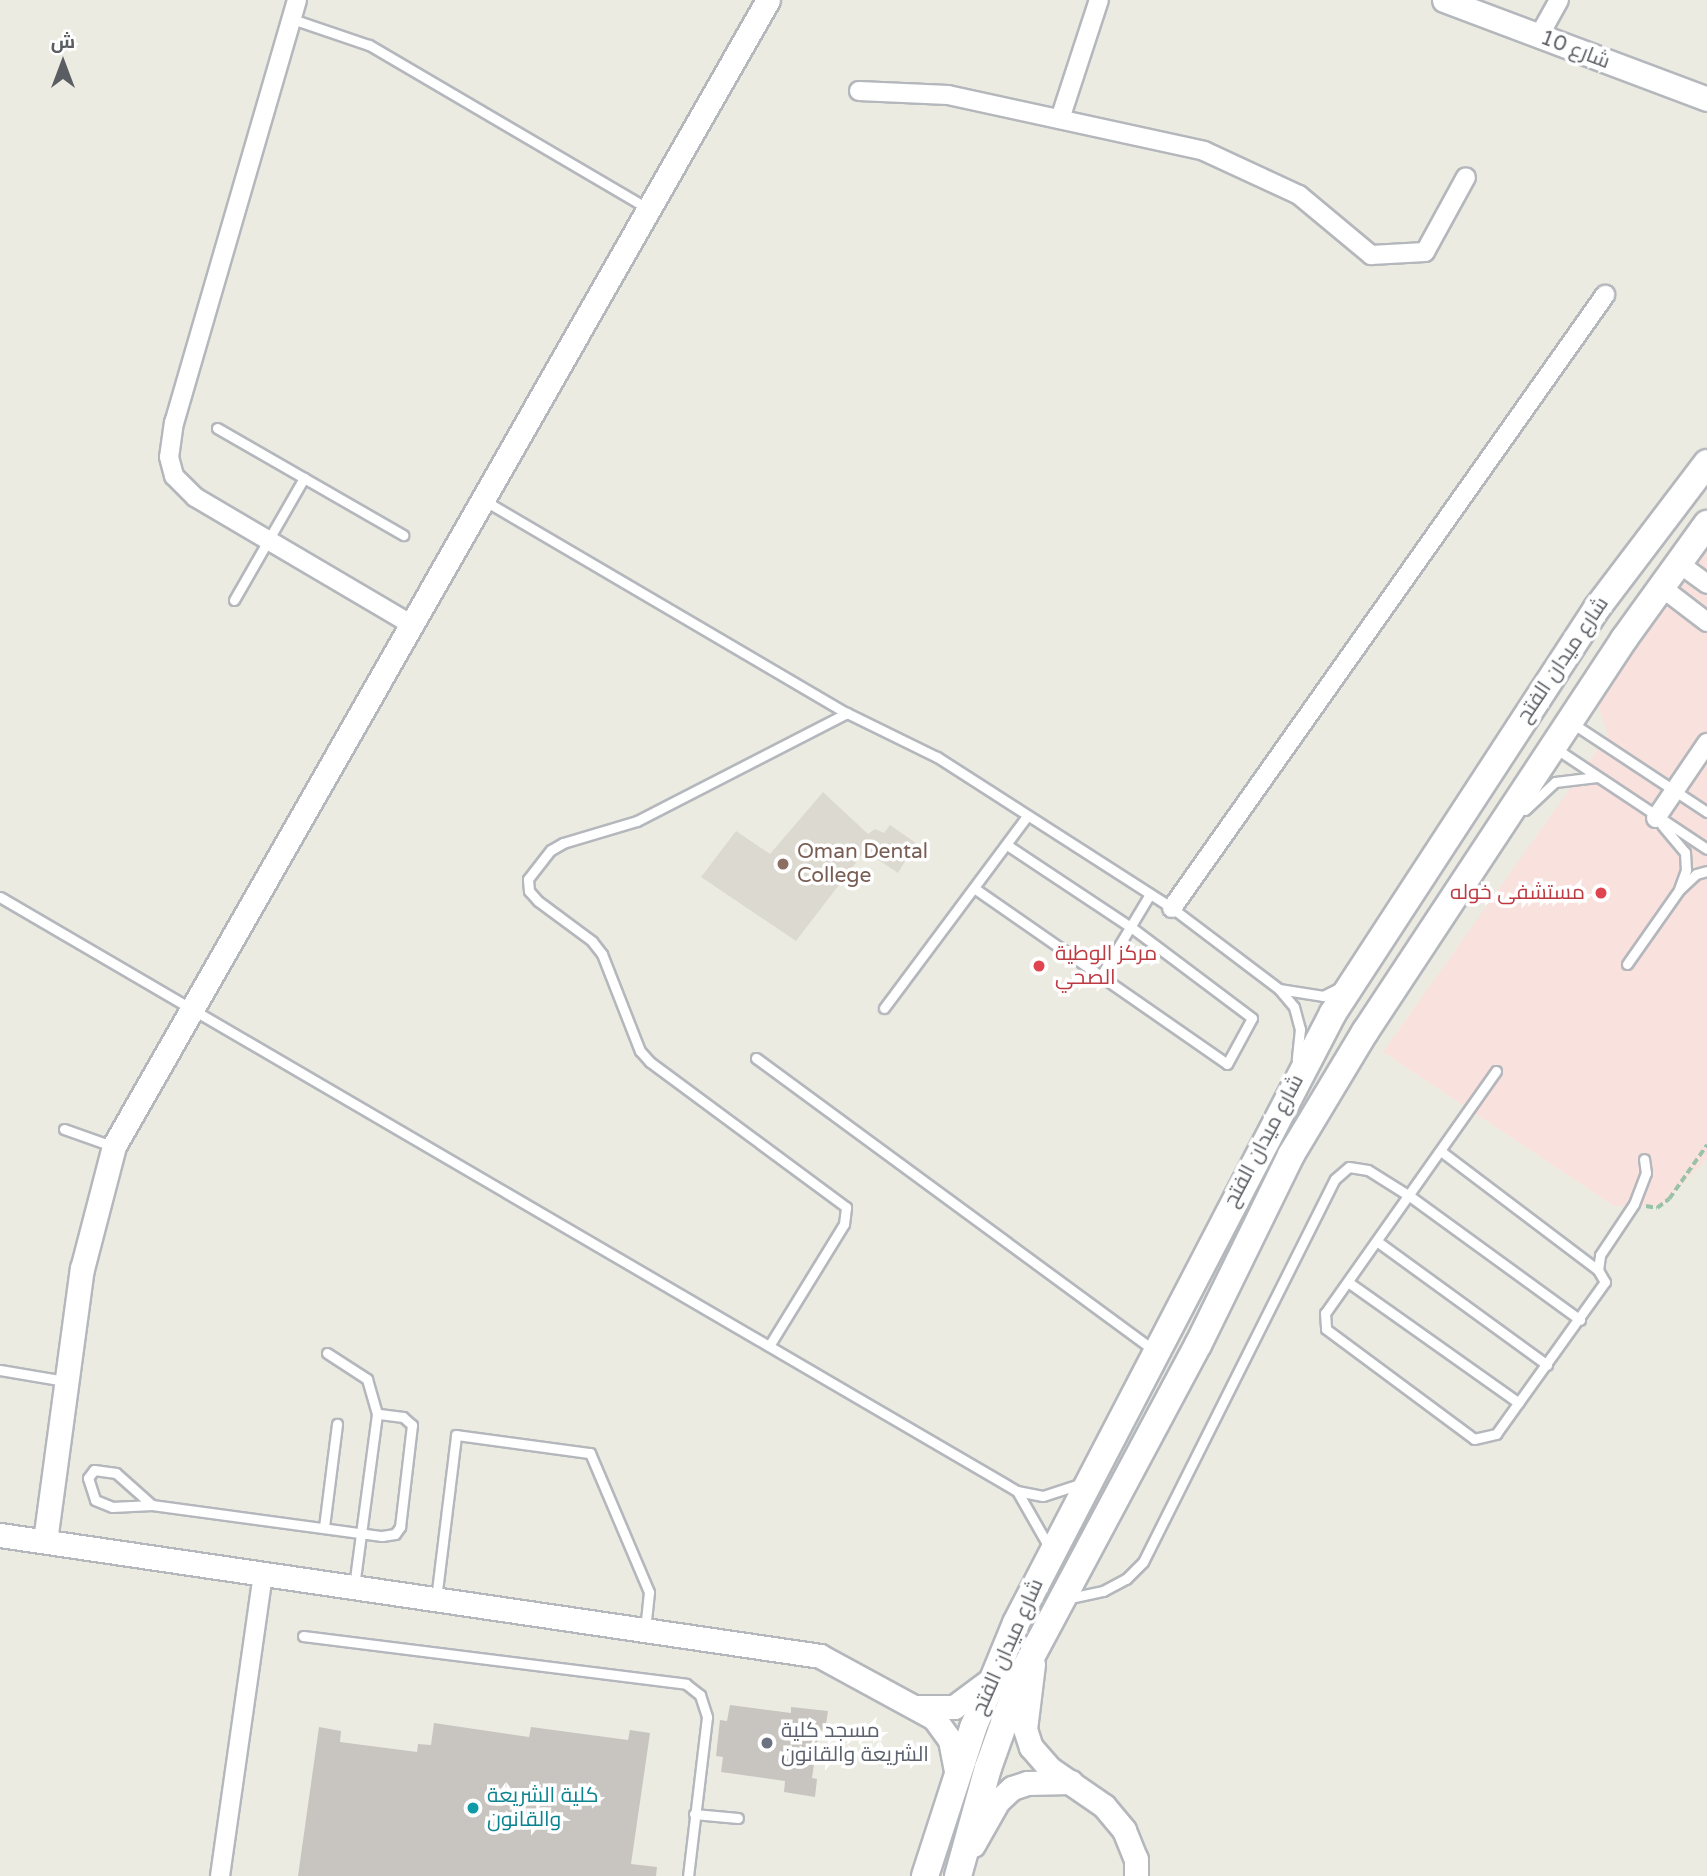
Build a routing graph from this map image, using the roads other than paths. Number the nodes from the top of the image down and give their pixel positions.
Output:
1 (297, 0) edge
2 (768, 0) edge
3 (1099, 0) edge
4 (1559, 0) edge
5 (1455, 2) edge
6 (292, 19) junction
7 (1539, 36) junction
8 (859, 91) dead end
9 (1707, 99) edge
10 (1060, 119) junction
11 (1466, 177) dead end
12 (649, 209) junction
13 (1605, 295) dead end
14 (217, 428) dead end
15 (1707, 463) edge
16 (304, 478) junction
17 (483, 500) junction
18 (1707, 524) edge
19 (403, 535) dead end
20 (267, 539) junction
21 (1677, 562) junction
22 (1707, 584) edge
23 (1660, 586) junction
24 (233, 600) dead end
25 (1707, 622) edge
26 (412, 625) junction
27 (847, 713) junction
28 (1533, 715) junction
29 (1572, 723) junction
30 (1707, 743) edge
31 (1554, 747) junction
32 (1597, 777) junction
33 (1675, 790) junction
34 (1707, 812) edge
35 (1027, 816) junction
36 (1656, 818) junction
37 (1491, 843) junction
38 (1007, 845) junction
39 (1707, 849) edge
40 (1707, 871) edge
41 (974, 888) junction
42 (1679, 890) junction
43 (1150, 894) junction
44 (0, 897) edge
45 (1172, 908) junction
46 (1132, 928) junction
47 (1627, 964) dead end
48 (1102, 974) junction
49 (1357, 974) junction
50 (1279, 989) junction
51 (884, 1008) dead end
52 (194, 1010) junction
53 (756, 1058) dead end
54 (1496, 1071) dead end
55 (1292, 1087) junction
56 (64, 1129) dead end
57 (114, 1146) junction
58 (1442, 1152) junction
59 (1644, 1159) dead end
60 (1411, 1197) junction
61 (1378, 1242) junction
62 (1598, 1270) junction
63 (1348, 1282) junction
64 (1580, 1320) junction
65 (769, 1346) junction
66 (1154, 1351) junction
67 (327, 1353) dead end
68 (1547, 1365) junction
69 (0, 1370) edge
70 (67, 1381) junction
71 (1519, 1403) junction
72 (377, 1414) junction
73 (337, 1424) dead end
74 (1087, 1481) junction
75 (1017, 1491) junction
76 (152, 1505) junction
77 (324, 1527) junction
78 (361, 1531) junction
79 (0, 1535) edge
80 (45, 1541) junction
81 (1051, 1553) junction
82 (262, 1574) junction
83 (354, 1588) junction
84 (1062, 1599) junction
85 (436, 1600) junction
86 (645, 1631) junction
87 (303, 1636) dead end
88 (1034, 1651) junction
89 (993, 1678) junction
90 (919, 1707) junction
91 (957, 1776) junction
92 (1071, 1782) junction
93 (694, 1814) junction
94 (738, 1818) dead end
95 (934, 1845) junction
96 (960, 1870) edge
97 (689, 1875) edge
98 (220, 1876) edge
99 (913, 1876) edge
100 (925, 1876) edge
101 (1136, 1876) edge

1 - 6 street
2 - 12 street
3 - 10 street
4 - 7 street
5 - 7 street, شارع 10
6 - 12 lane
6 - 20 street
7 - 9 street, شارع 10
8 - 10 street
10 - 11 street
12 - 17 street
13 - 45 street
14 - 16 lane
15 - 28 main road, شارع ميدان الفتح
16 - 19 lane
16 - 20 lane
17 - 26 street
17 - 27 lane
18 - 21 main road, شارع ميدان الفتح
20 - 24 lane
20 - 26 street
21 - 22 street
21 - 23 main road, شارع ميدان الفتح
23 - 25 street
23 - 29 main road, شارع ميدان الفتح
26 - 52 street
27 - 35 lane
27 - 65 lane
28 - 29 main road
28 - 31 main road
28 - 49 main road, شارع ميدان الفتح
29 - 31 main road, شارع ميدان الفتح
29 - 33 lane
30 - 33 street
31 - 32 lane
31 - 37 main road, شارع ميدان الفتح
32 - 36 lane
32 - 37 lane
33 - 34 lane
33 - 36 street
35 - 38 lane
35 - 43 lane
36 - 39 lane
36 - 42 lane
37 - 84 main road, شارع ميدان الفتح
38 - 41 lane
38 - 46 lane
40 - 42 lane
41 - 48 lane
41 - 51 lane
42 - 47 lane
43 - 45 lane
43 - 46 lane
44 - 52 lane
45 - 50 lane
46 - 48 lane
46 - 48 lane
49 - 50 lane
49 - 55 main road, شارع ميدان الفتح
50 - 55 lane
52 - 57 street
52 - 65 lane
53 - 66 lane
54 - 58 lane
55 - 66 main road, شارع ميدان الفتح
56 - 57 lane
57 - 70 street
58 - 60 lane
58 - 62 lane
59 - 62 lane
60 - 61 lane
60 - 64 lane
60 - 84 lane
61 - 63 lane
61 - 68 lane
62 - 64 lane
63 - 71 lane
63 - 71 lane
64 - 68 lane
65 - 75 lane
66 - 74 main road, شارع ميدان الفتح
67 - 72 lane
68 - 71 lane
69 - 70 lane
70 - 80 street
72 - 78 lane
72 - 78 lane
73 - 77 lane
74 - 75 lane
74 - 81 main road, شارع ميدان الفتح
75 - 81 lane
76 - 76 lane
76 - 77 lane
77 - 78 lane
78 - 83 lane
79 - 80 street
80 - 82 street
81 - 89 main road, شارع ميدان الفتح
82 - 83 street
82 - 98 street
83 - 85 street
84 - 88 main road, شارع ميدان الفتح
85 - 86 street
85 - 86 lane
86 - 90 street
87 - 93 lane
88 - 92 street
88 - 96 main road, شارع ميدان الفتح
89 - 90 street
89 - 91 main road, شارع ميدان الفتح
90 - 91 street
91 - 95 main road, شارع ميدان الفتح
92 - 96 street
92 - 101 street
93 - 94 lane
93 - 97 lane
95 - 99 lane
95 - 100 main road, شارع ميدان الفتح

